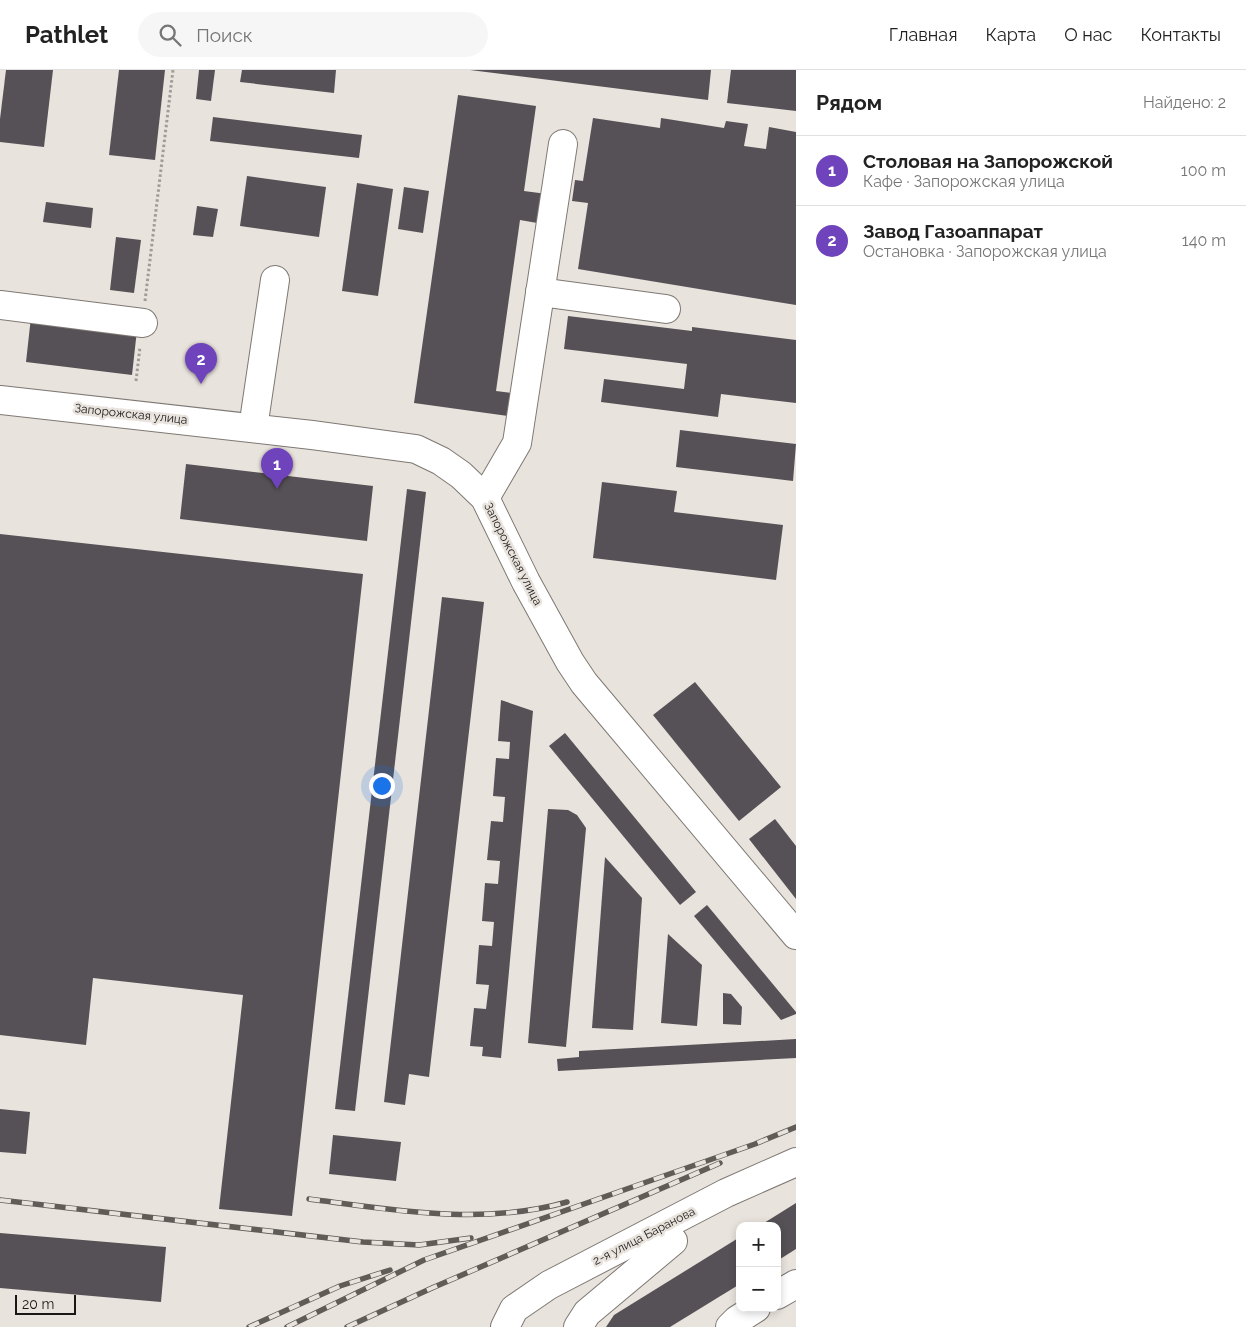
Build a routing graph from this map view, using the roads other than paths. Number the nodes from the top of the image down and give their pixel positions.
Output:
1 (563, 144) dead end
2 (274, 280) dead end
3 (540, 292) junction
4 (0, 305) edge
5 (666, 309) dead end
6 (143, 323) road end
7 (0, 400) edge
8 (254, 428) junction
9 (486, 498) junction
10 (796, 936) edge
11 (796, 1162) edge
12 (673, 1241) dead end
13 (796, 1284) edge
14 (781, 1293) edge
15 (750, 1312) edge
16 (505, 1327) edge
17 (578, 1327) edge
18 (730, 1327) edge

1 - 3 main road
2 - 8 main road
3 - 5 main road
3 - 9 main road
4 - 6 main road
7 - 8 main road, Запорожская улица
8 - 9 main road, Запорожская улица
9 - 10 main road, Запорожская улица
11 - 16 main road, 2-я улица Баранова
12 - 17 main road
13 - 14 main road
15 - 18 main road

